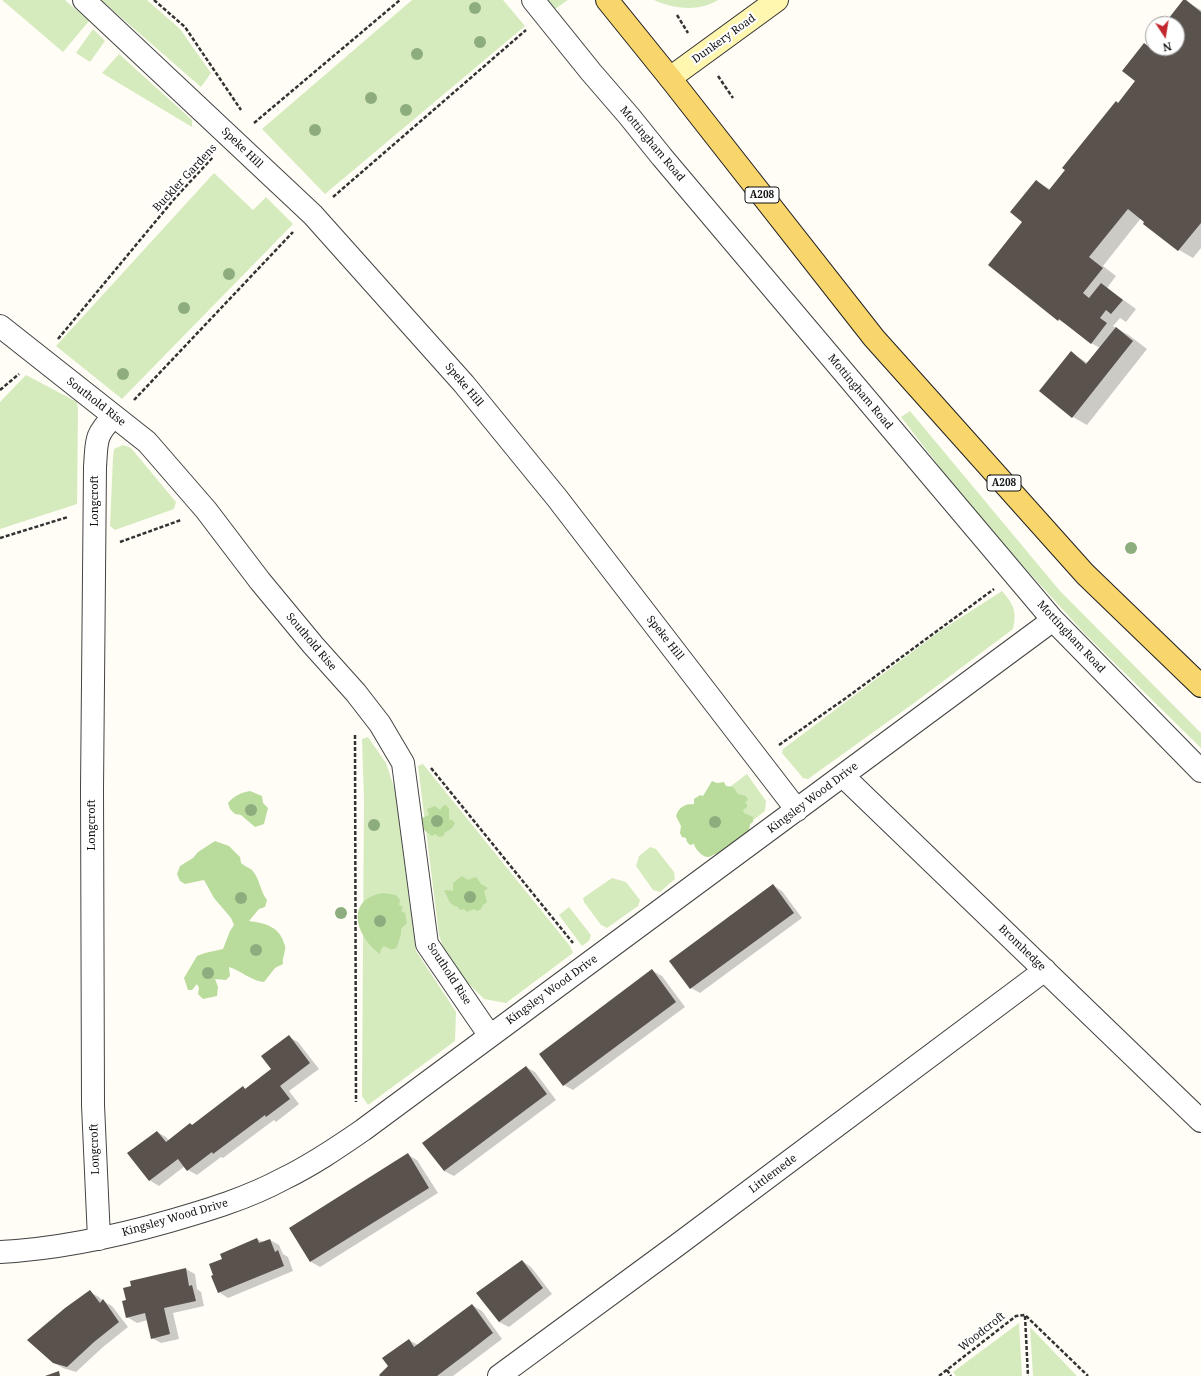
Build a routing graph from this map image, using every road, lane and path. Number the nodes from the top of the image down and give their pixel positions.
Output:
1 (84, 0) edge
2 (154, 0) edge
3 (400, 0) edge
4 (533, 0) edge
5 (607, 0) edge
6 (777, 0) edge
7 (677, 15) dead end
8 (688, 33) dead end
9 (718, 76) dead end
10 (670, 78) junction
11 (733, 98) dead end
12 (243, 112) dead end
13 (233, 140) junction
14 (0, 326) edge
15 (41, 358) junction
16 (114, 416) junction
17 (95, 508) junction
18 (206, 510) junction
19 (0, 538) edge
20 (95, 550) junction
21 (996, 588) dead end
22 (1053, 620) junction
23 (1201, 686) edge
24 (356, 693) junction
25 (779, 746) dead end
26 (427, 763) dead end
27 (1201, 771) edge
28 (843, 776) junction
29 (797, 810) junction
30 (574, 944) dead end
31 (1045, 970) junction
32 (490, 1036) junction
33 (1201, 1121) edge
34 (364, 1130) junction
35 (99, 1239) junction
36 (0, 1252) edge
37 (1025, 1315) junction
38 (947, 1370) junction
39 (499, 1376) edge
40 (939, 1376) edge
41 (952, 1376) edge
42 (1028, 1376) edge
43 (1088, 1376) edge

1 - 13 street, Speke Hill
2 - 12 path
3 - 13 path, Buckler Gardens
4 - 22 street, Mottingham Road
5 - 10 main road, A208
6 - 10 street, Dunkery Road
7 - 8 path
9 - 11 path
10 - 23 main road, A208
13 - 15 path, Buckler Gardens
13 - 29 street, Speke Hill
14 - 15 street, Southold Rise
15 - 16 street, Southold Rise
16 - 17 street, Longcroft
16 - 18 street, Southold Rise
17 - 19 path
17 - 20 street, Longcroft
18 - 20 path
18 - 24 street, Southold Rise
20 - 35 street, Longcroft
21 - 25 path
22 - 27 street, Mottingham Road
22 - 28 street, Kingsley Wood Drive
24 - 32 street, Southold Rise
24 - 34 path
26 - 30 path
28 - 29 street, Kingsley Wood Drive
28 - 31 street, Bromhedge
29 - 32 street, Kingsley Wood Drive
31 - 33 street, Bromhedge
31 - 39 street, Littlemede
32 - 34 street, Kingsley Wood Drive
34 - 35 street, Kingsley Wood Drive
35 - 36 street, Kingsley Wood Drive
37 - 38 path, Woodcroft
37 - 42 path
37 - 43 path
38 - 40 path, Woodcroft
38 - 41 path

